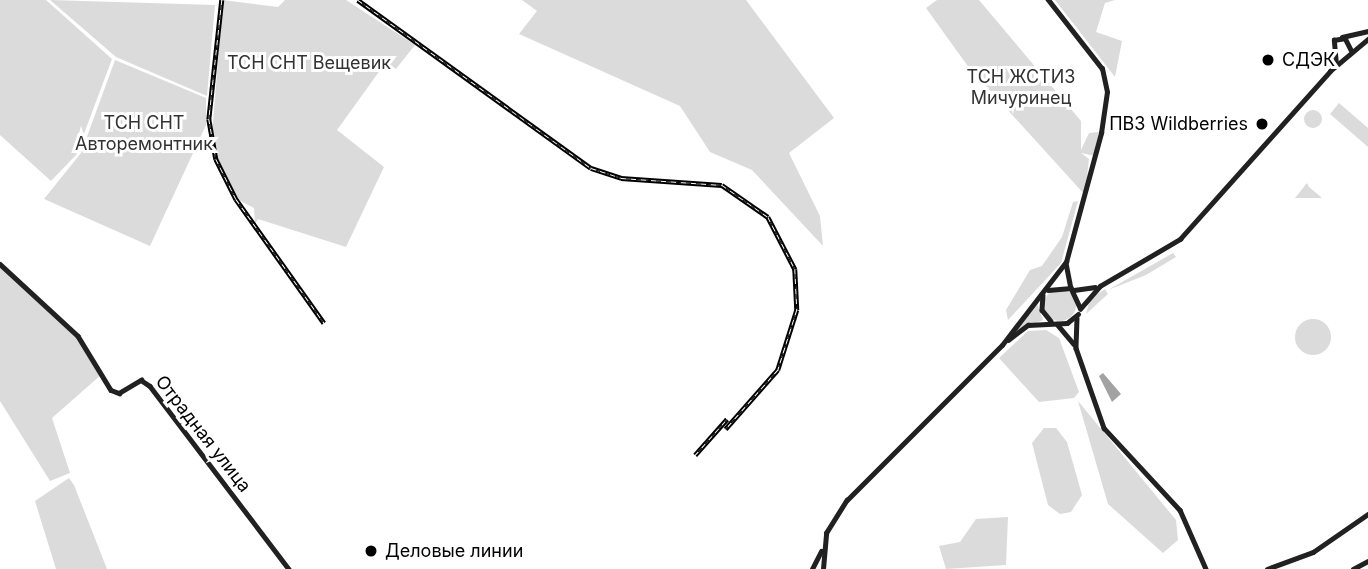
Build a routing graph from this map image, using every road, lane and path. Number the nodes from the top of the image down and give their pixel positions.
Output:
1 (1048, 0) edge
2 (1368, 30) edge
3 (1340, 37) junction
4 (1368, 39) edge
5 (1351, 51) junction
6 (1338, 63) junction
7 (1066, 262) junction
8 (0, 264) edge
9 (1100, 286) junction
10 (1073, 289) junction
11 (1046, 292) junction
12 (1079, 311) junction
13 (1054, 323) junction
14 (1001, 346) junction
15 (1076, 348) junction
16 (1368, 514) edge
17 (822, 551) junction
18 (1368, 561) edge
19 (289, 569) edge
20 (812, 569) edge
21 (823, 569) edge
22 (1206, 569) edge
23 (1267, 569) edge
24 (1353, 569) edge

1 - 7 main road
2 - 3 main road
3 - 5 main road
3 - 6 main road
4 - 5 main road
5 - 6 main road
6 - 9 main road
7 - 10 main road
7 - 11 main road
8 - 19 main road, Отрадная улица
9 - 10 main road
9 - 12 main road
10 - 11 main road
10 - 12 main road
11 - 13 main road
11 - 14 main road
12 - 13 main road
12 - 15 main road
13 - 14 main road
13 - 15 main road
14 - 17 main road
15 - 22 main road
16 - 23 main road
17 - 20 main road
17 - 21 main road
18 - 24 main road

